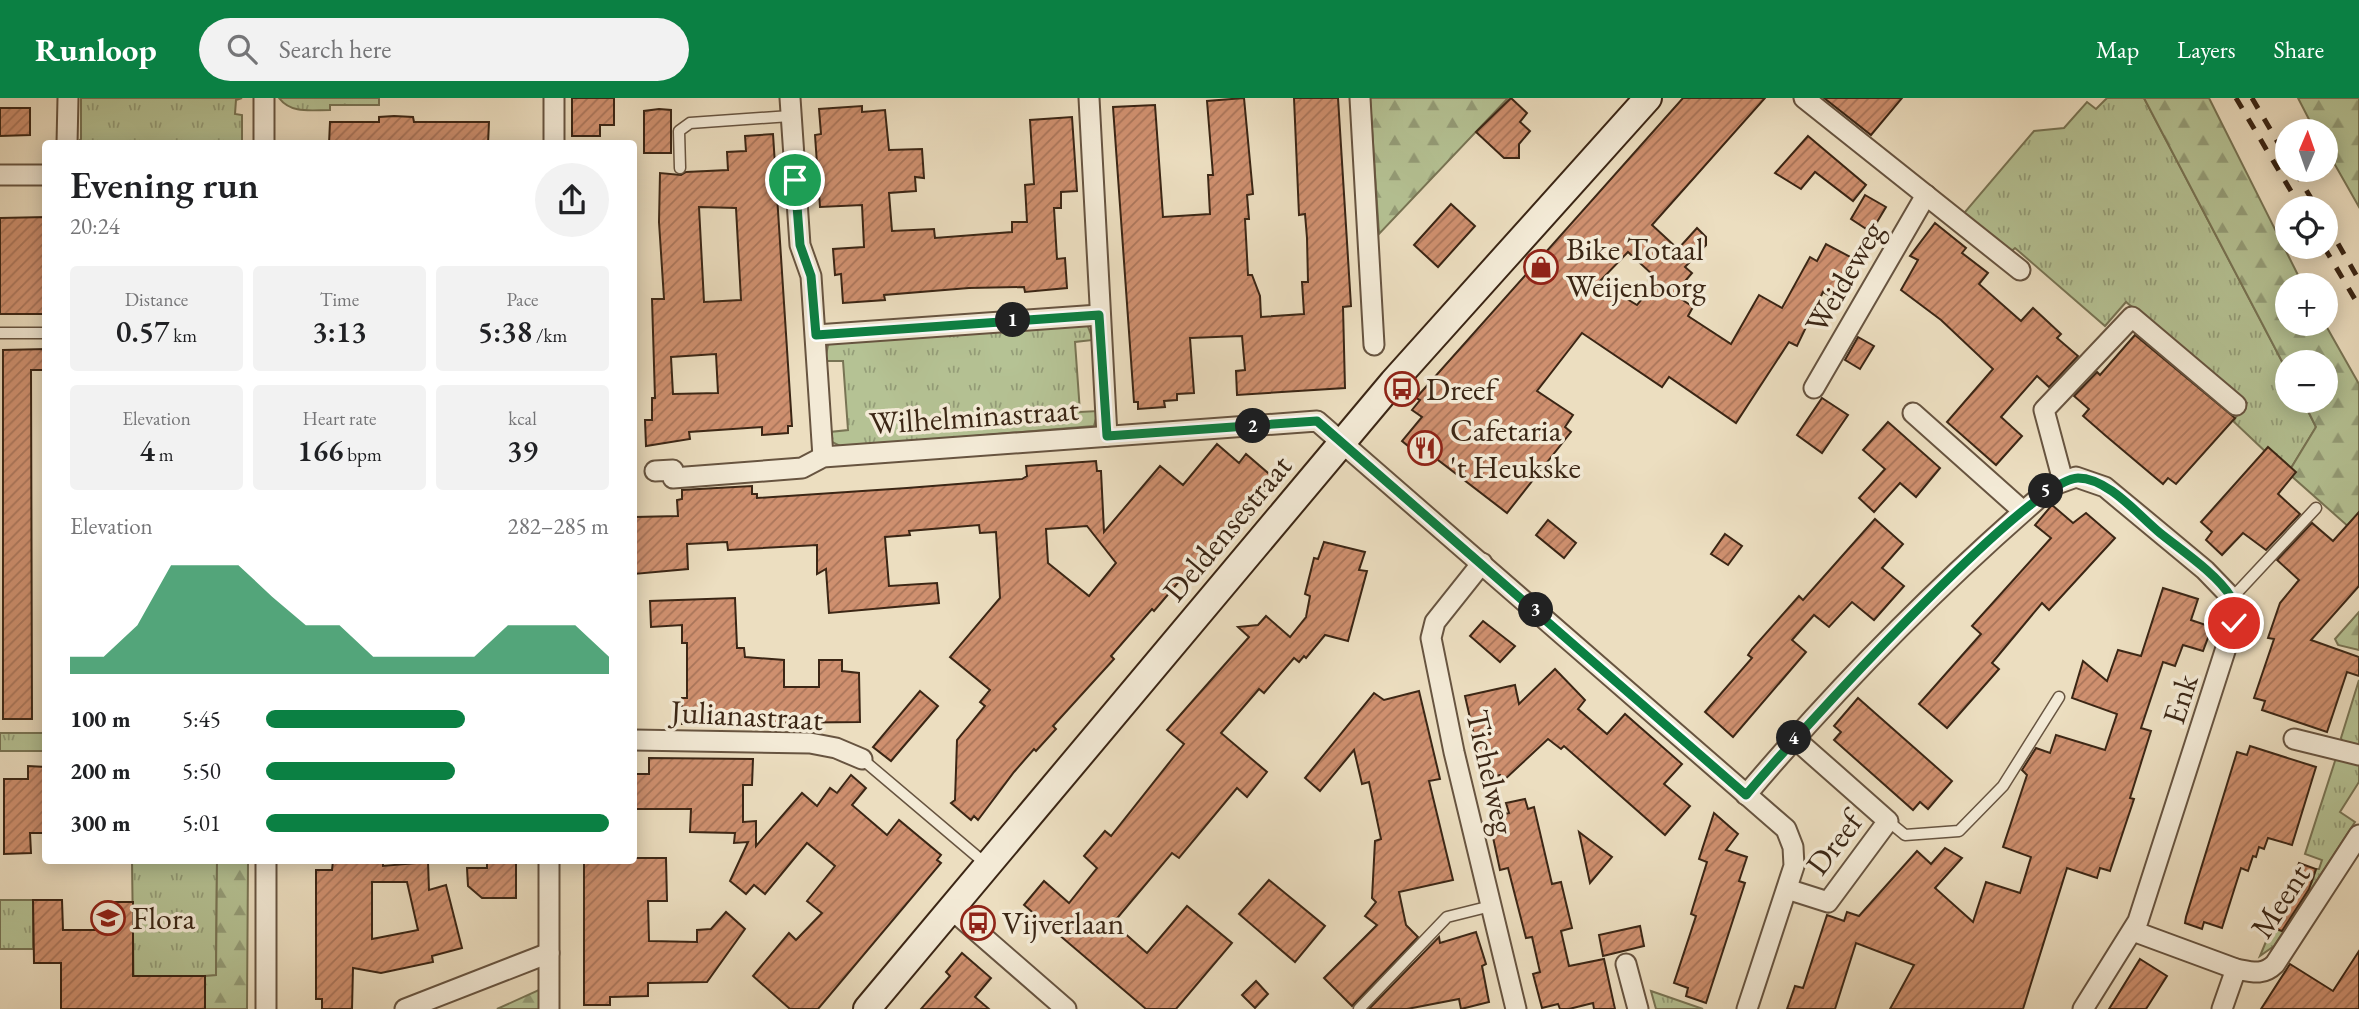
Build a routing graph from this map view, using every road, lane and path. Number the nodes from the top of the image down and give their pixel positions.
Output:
1 (68, 98) edge
2 (264, 98) edge
3 (554, 98) edge
4 (1089, 98) edge
5 (1360, 98) edge
6 (1648, 98) edge
7 (1804, 98) edge
8 (790, 107) edge
9 (68, 140) edge
10 (264, 140) edge
11 (554, 140) edge
12 (680, 168) dead end
13 (0, 175) edge
14 (42, 175) edge
15 (1926, 195) junction
16 (2020, 270) dead end
17 (1099, 315) junction
18 (0, 333) edge
19 (42, 333) edge
20 (816, 335) junction
21 (1374, 345) dead end
22 (1814, 388) dead end
23 (2236, 405) dead end
24 (1913, 414) dead end
25 (1107, 436) junction
26 (1342, 443) junction
27 (823, 457) junction
28 (655, 471) dead end
29 (2063, 481) junction
30 (2316, 508) dead end
31 (2023, 512) junction
32 (1482, 563) junction
33 (2232, 598) junction
34 (2059, 697) dead end
35 (1794, 738) junction
36 (2294, 739) dead end
37 (637, 740) edge
38 (2359, 755) edge
39 (862, 759) joint
40 (1746, 795) junction
41 (1888, 821) junction
42 (2359, 835) edge
43 (266, 864) edge
44 (549, 864) edge
45 (986, 864) junction
46 (1787, 889) junction
47 (1491, 906) junction
48 (950, 908) junction
49 (2133, 931) junction
50 (549, 953) junction
51 (1626, 964) dead end
52 (2236, 969) junction
53 (266, 1009) edge
54 (405, 1009) edge
55 (549, 1009) edge
56 (867, 1009) edge
57 (1066, 1009) edge
58 (1359, 1009) edge
59 (1516, 1009) edge
60 (1638, 1009) edge
61 (1747, 1009) edge
62 (2083, 1009) edge
63 (2222, 1009) edge

1 - 9 street
2 - 10 street
3 - 11 street
4 - 17 street
5 - 21 street
6 - 26 street, Deldensestraat
7 - 15 street
8 - 12 lane
8 - 20 street
13 - 14 street
15 - 16 street
15 - 22 street, Weideweg
17 - 20 street
17 - 25 street
18 - 19 lane
20 - 27 street
23 - 29 street
24 - 31 street
25 - 26 street, Wilhelminastraat
25 - 27 street, Wilhelminastraat
26 - 32 street, Dreef
26 - 45 street, Deldensestraat
27 - 28 street, Wilhelminastraat
29 - 31 street
29 - 33 street
30 - 33 lane
31 - 35 street
32 - 40 street, Dreef
32 - 47 street, Tichelweg
33 - 49 street, Enk
34 - 41 lane
35 - 40 street
35 - 41 street, Dreef
36 - 38 street
37 - 39 street, Julianastraat
39 - 45 lane, Julianastraat
40 - 46 street, Dreef
41 - 46 street, Dreef
42 - 52 street, Meent
43 - 53 street
44 - 50 street
45 - 48 street, Deldensestraat
46 - 61 street, Dreef
47 - 58 lane
47 - 59 street, Tichelweg
48 - 56 street, Deldensestraat
48 - 57 street
49 - 52 street, Meent
49 - 62 street, Enk
50 - 54 street
50 - 55 street
51 - 60 street
52 - 63 street, Meent

